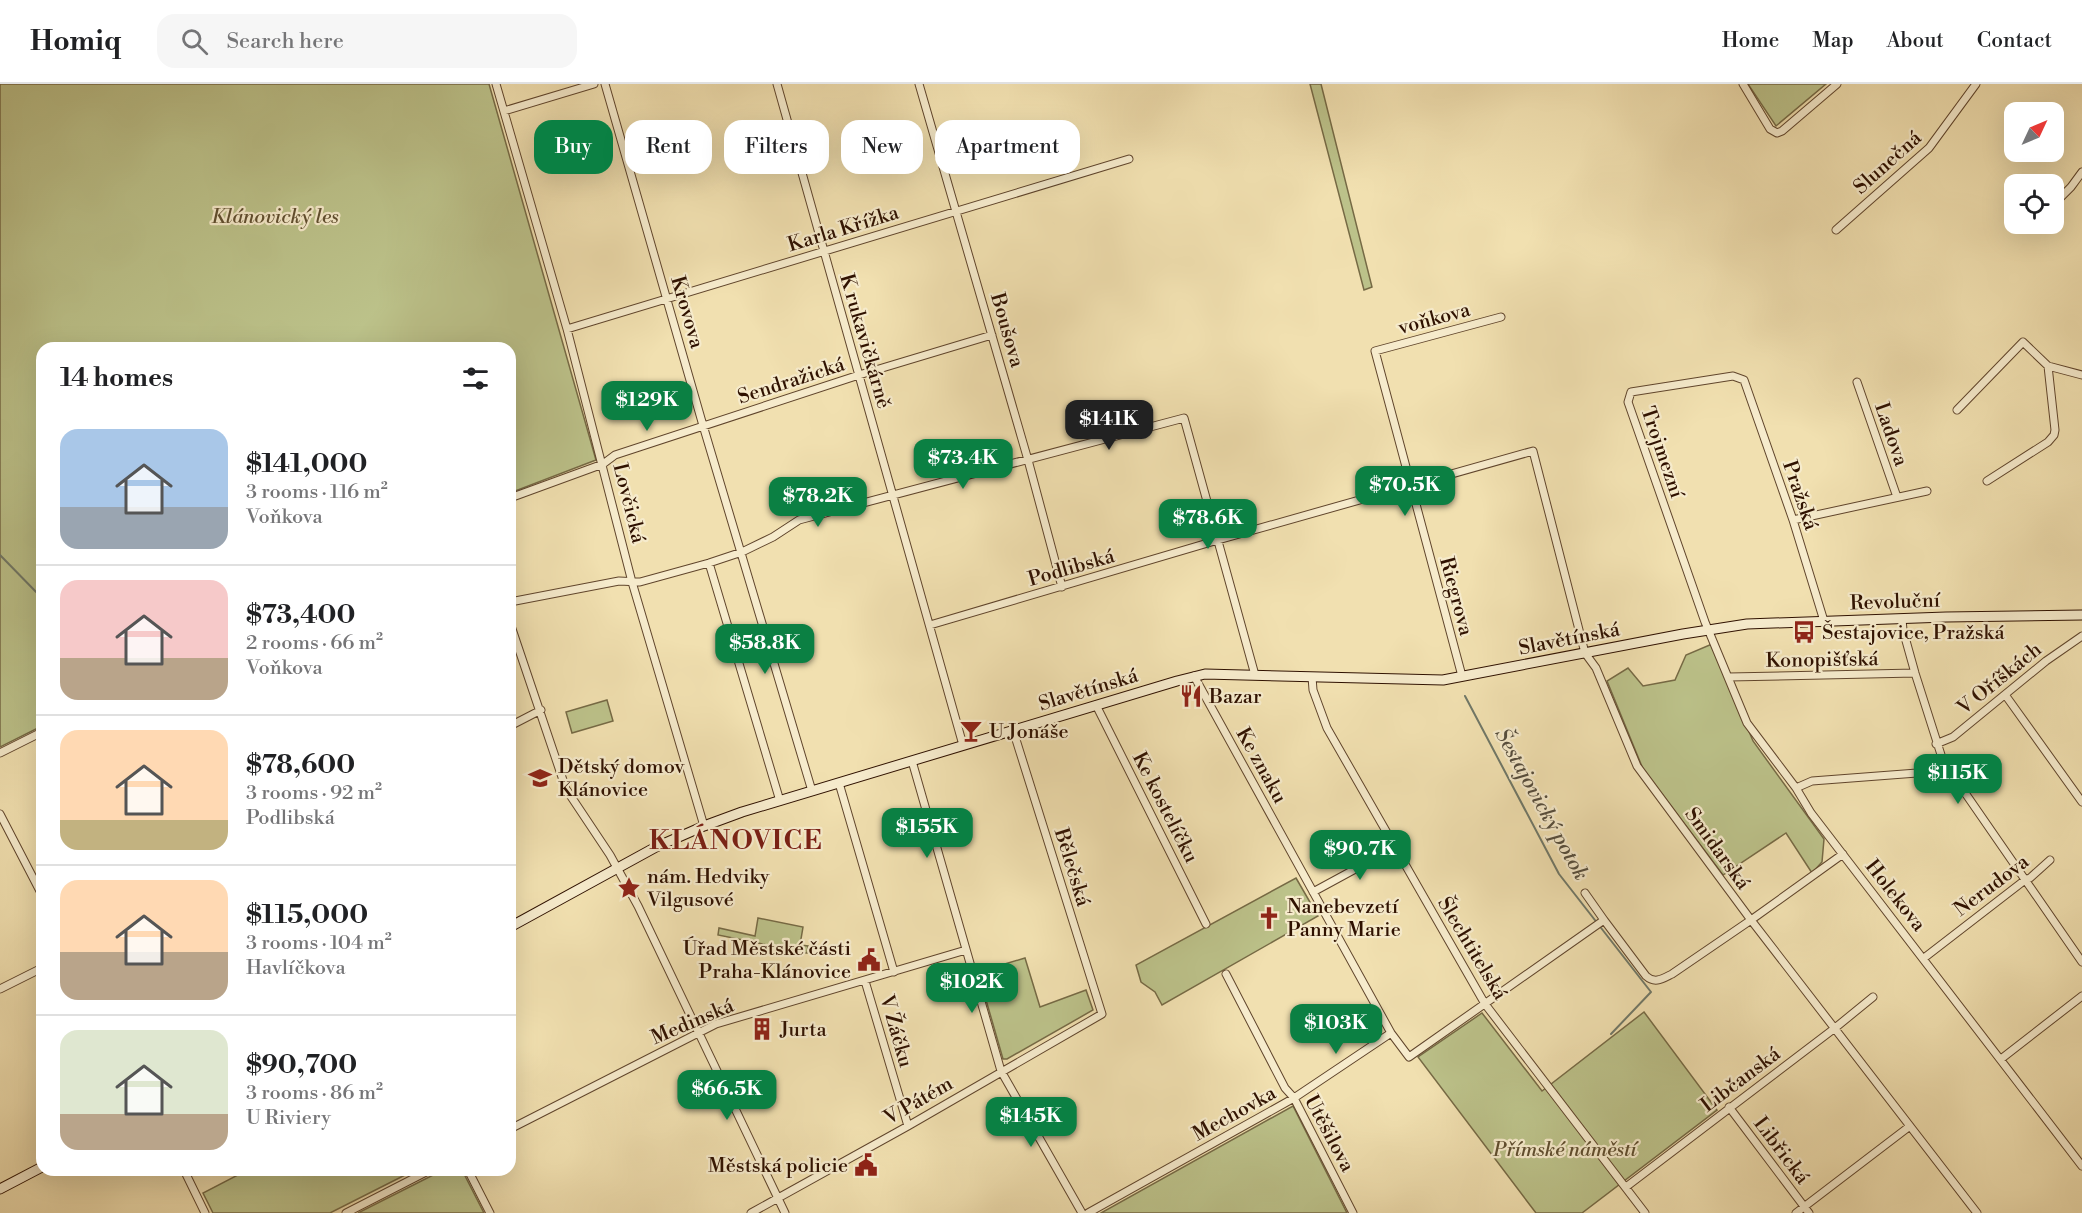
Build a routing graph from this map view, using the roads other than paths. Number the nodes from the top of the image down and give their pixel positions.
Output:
1 (496, 84) edge
2 (594, 84) edge
3 (605, 84) edge
4 (777, 84) edge
5 (919, 84) edge
6 (1743, 84) edge
7 (1837, 84) edge
8 (1976, 84) edge
9 (504, 111) junction
10 (1129, 159) dead end
11 (2082, 172) edge
12 (2064, 194) edge
13 (957, 212) junction
14 (1836, 230) dead end
15 (823, 251) junction
16 (668, 300) junction
17 (1501, 317) dead end
18 (567, 329) junction
19 (992, 335) junction
20 (1375, 351) joint
21 (2048, 366) junction
22 (859, 375) junction
23 (2082, 375) edge
24 (1744, 380) joint
25 (1857, 382) dead end
26 (1957, 410) dead end
27 (703, 426) junction
28 (1533, 451) joint
29 (1028, 460) junction
30 (603, 464) junction
31 (1987, 481) dead end
32 (1409, 485) junction
33 (1927, 491) dead end
34 (892, 495) junction
35 (516, 496) edge
36 (1897, 497) junction
37 (1793, 520) junction
38 (1218, 540) junction
39 (742, 552) junction
40 (709, 563) junction
41 (632, 582) junction
42 (1062, 587) junction
43 (516, 601) edge
44 (2082, 615) edge
45 (1902, 619) junction
46 (1824, 621) junction
47 (930, 625) junction
48 (1710, 630) junction
49 (2082, 636) edge
50 (516, 639) edge
51 (1585, 654) junction
52 (1915, 674) junction
53 (1255, 675) junction
54 (1194, 676) junction
55 (1462, 676) junction
56 (1312, 677) junction
57 (1729, 677) junction
58 (2006, 696) junction
59 (1096, 705) junction
60 (541, 710) junction
61 (516, 723) edge
62 (1013, 730) junction
63 (36, 735) edge
64 (1936, 744) junction
65 (963, 745) junction
66 (0, 753) edge
67 (912, 761) junction
68 (1942, 761) junction
69 (839, 783) junction
70 (1796, 788) junction
71 (812, 791) junction
72 (780, 801) junction
73 (2082, 802) edge
74 (0, 814) edge
75 (704, 826) junction
76 (1394, 848) junction
77 (1843, 854) junction
78 (2050, 860) dead end
79 (618, 868) junction
80 (2025, 880) junction
81 (36, 883) edge
82 (1313, 892) junction
83 (1585, 893) dead end
84 (1751, 920) junction
85 (1602, 921) junction
86 (516, 924) edge
87 (1206, 924) dead end
88 (966, 950) junction
89 (1923, 958) junction
90 (2082, 962) edge
91 (36, 971) edge
92 (894, 972) junction
93 (1226, 974) dead end
94 (865, 981) junction
95 (0, 989) edge
96 (2082, 996) edge
97 (1873, 997) dead end
98 (1485, 1005) junction
99 (1102, 1014) joint
100 (1835, 1028) junction
101 (698, 1032) junction
102 (1391, 1033) junction
103 (2001, 1059) junction
104 (1001, 1071) junction
105 (1294, 1098) junction
106 (1729, 1107) junction
107 (516, 1126) edge
108 (908, 1126) junction
109 (1910, 1126) junction
110 (2082, 1166) edge
111 (36, 1170) edge
112 (187, 1176) edge
113 (418, 1176) edge
114 (471, 1176) edge
115 (1626, 1187) junction
116 (0, 1189) edge
117 (778, 1199) junction
118 (1807, 1210) edge
119 (205, 1213) edge
120 (346, 1213) edge
121 (490, 1213) edge
122 (751, 1213) edge
123 (784, 1213) edge
124 (1082, 1213) edge
125 (1088, 1213) edge
126 (1353, 1213) edge
127 (1645, 1213) edge
128 (1796, 1213) edge
129 (1977, 1213) edge

1 - 9 street, Lovčická
2 - 9 street
3 - 16 street, Krovova
4 - 15 street, K rukavičkárně
5 - 13 street, Boušova
6 - 7 street
8 - 14 street, Slunečná
9 - 18 street, Lovčická
10 - 13 street, Karla Křížka
11 - 12 street
13 - 15 street, Karla Křížka
13 - 19 street, Boušova
15 - 16 street, Karla Křížka
15 - 22 street, K rukavičkárně
16 - 18 street, Karla Křížka
16 - 27 street, Krovova
17 - 20 street, voňkova
18 - 30 street, Lovčická
19 - 22 street, Sendražická
19 - 29 street, Boušova
20 - 32 street, Riegrova
21 - 23 street
21 - 26 street
21 - 31 street
22 - 27 street, Sendražická
22 - 34 street, K rukavičkárně
24 - 37 street, Pražská
24 - 48 street, Trojmezní
25 - 36 street, Ladova
27 - 30 street, Sendražická
27 - 39 street, Krovova
28 - 32 street, Podlibská
28 - 51 street, Smidarská
29 - 34 street
29 - 38 street
29 - 42 street, Boušova
30 - 35 street, Sendražická
30 - 41 street, Lovčická
32 - 38 street, Podlibská
32 - 55 street, Riegrova
33 - 36 street
34 - 39 street
34 - 47 street, K rukavičkárně
36 - 37 street
37 - 46 street, Pražská
38 - 42 street, Podlibská
38 - 53 street
39 - 40 street
39 - 71 street, Krovova
40 - 41 street
40 - 72 street
41 - 43 street
41 - 75 street, Lovčická
42 - 47 street, Podlibská
44 - 45 street, Revoluční
45 - 46 street, Revoluční
45 - 52 street
46 - 48 street, Revoluční
47 - 65 street, K rukavičkárně
48 - 51 street, Slavětínská
48 - 57 street, Holekova
49 - 58 street, V Oříškách
50 - 60 street
51 - 55 street, Slavětínská
51 - 84 street, Smidarská
52 - 57 street, Konopišťská
52 - 64 street
53 - 54 street, Slavětínská
53 - 56 street, Slavětínská
54 - 59 street, Slavětínská
54 - 82 street, Ke znaku
55 - 56 street, Slavětínská
56 - 76 street, Šlechtitelská
57 - 70 street, Holekova
58 - 64 street, V Oříškách
58 - 73 street
59 - 62 street, Slavětínská
59 - 87 street, Ke kostelíčku
60 - 61 street
60 - 79 street
62 - 65 street, Slavětínská
62 - 99 street, Bělečská
63 - 66 street
64 - 68 street
65 - 67 street, Slavětínská
67 - 69 street, Slavětínská
67 - 88 street
68 - 70 street
68 - 80 street
69 - 71 street, Slavětínská
69 - 92 street
70 - 77 street, Holekova
71 - 72 street, Slavětínská
72 - 75 street, Slavětínská
74 - 81 street
75 - 79 street, Slavětínská
76 - 82 street
76 - 98 street, Šlechtitelská
77 - 84 street
77 - 89 street, Holekova
78 - 80 street, Nerudova
79 - 86 street, Slavětínská
79 - 101 street
80 - 89 street, Nerudova
80 - 90 street
82 - 102 street, Ke znaku
83 - 85 street
84 - 85 street
84 - 100 street, Smidarská
85 - 98 street
88 - 92 street, Medinská
88 - 104 street
89 - 103 street, Holekova
91 - 95 street
92 - 94 street, Medinská
93 - 105 street, Utěšilova
94 - 101 street, Medinská
94 - 108 street, V Žáčku
96 - 103 street
97 - 100 street, Libčanská
98 - 102 street, Ke znaku
98 - 115 street, Šlechtitelská
99 - 104 street, V Pátém
100 - 106 street, Libčanská
100 - 109 street, Smidarská
101 - 107 street, Medinská
101 - 117 street
102 - 105 street, Mechovka
103 - 110 street, Holekova
104 - 108 street, V Pátém
104 - 124 street
105 - 125 street, Mechovka
105 - 126 street, Utěšilova
106 - 115 street, Libčanská
106 - 118 street, Libřická
108 - 117 street, V Pátém
109 - 118 street
109 - 129 street, Smidarská
111 - 116 street
112 - 119 street
113 - 120 street
114 - 121 street
115 - 127 street, Šlechtitelská
117 - 122 street, V Pátém
117 - 123 street
118 - 128 street

